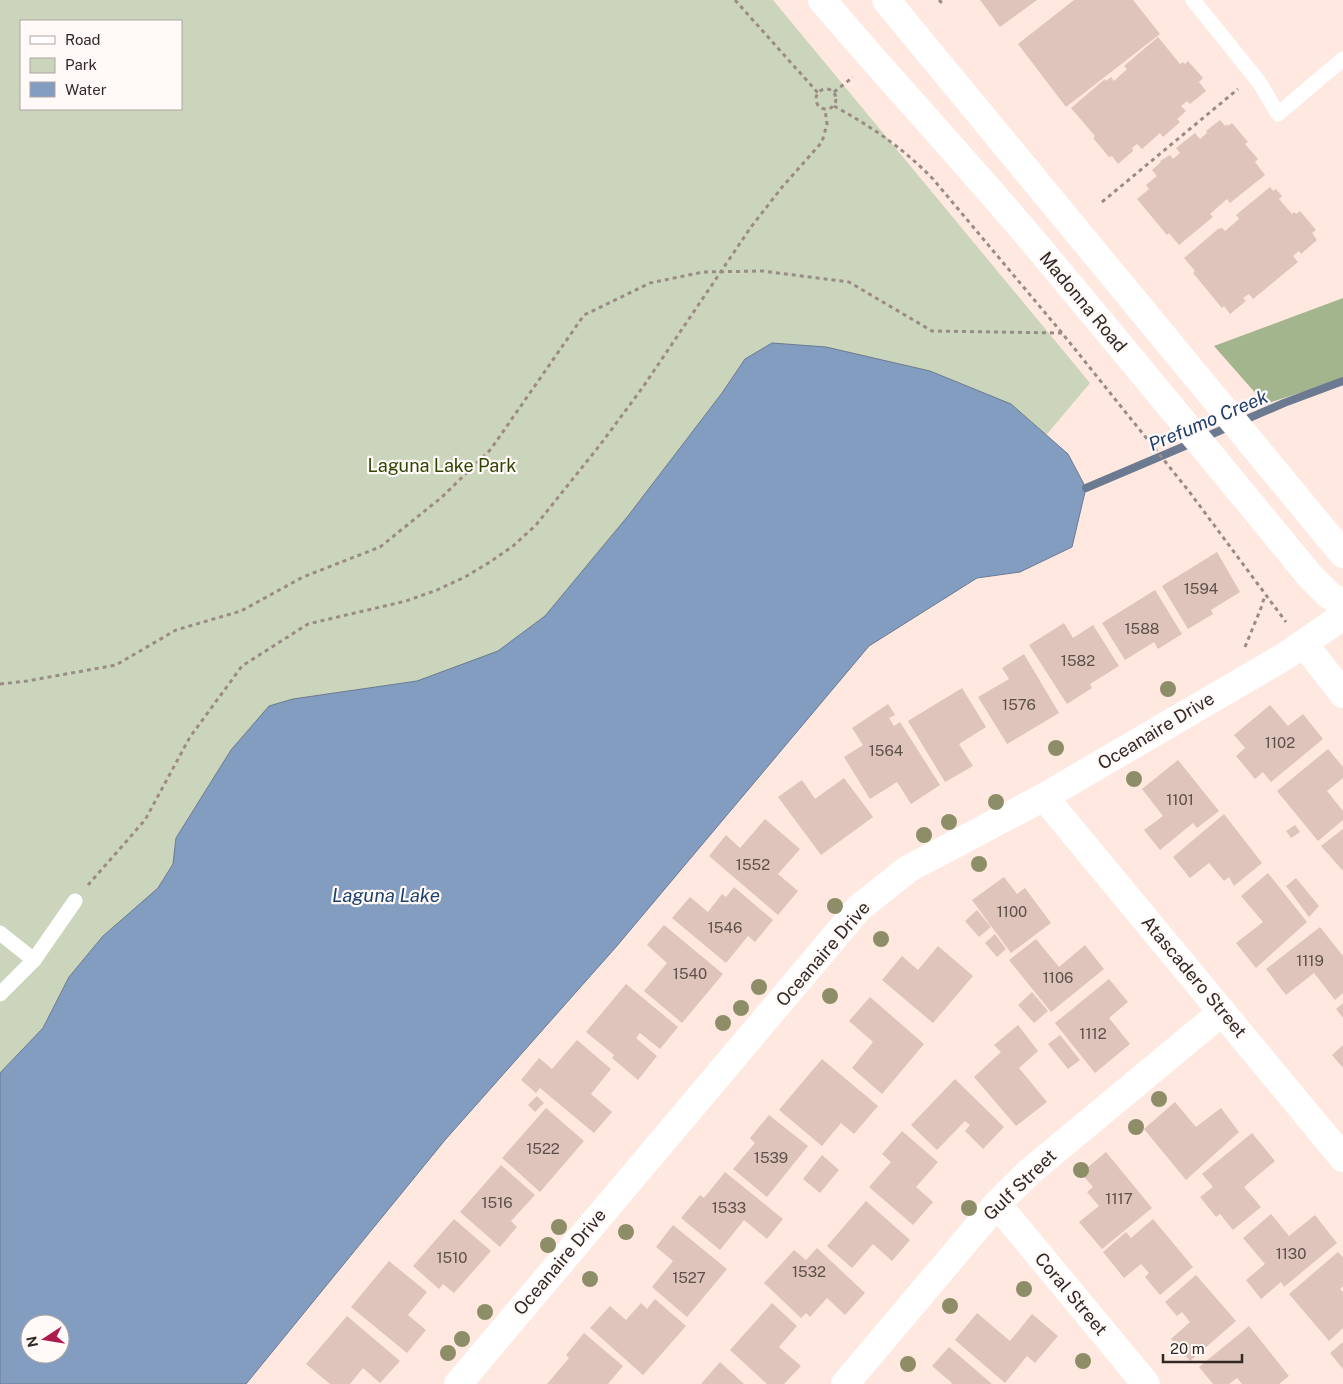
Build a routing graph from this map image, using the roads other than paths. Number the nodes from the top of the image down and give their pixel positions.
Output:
1 (822, 0) edge
2 (886, 0) edge
3 (1193, 0) edge
4 (1343, 59) edge
5 (1343, 554) edge
6 (1343, 604) edge
7 (1343, 616) edge
8 (1304, 644) junction
9 (1343, 694) edge
10 (1044, 797) junction
11 (74, 900) road end
12 (0, 933) edge
13 (34, 960) junction
14 (0, 994) edge
15 (1222, 1012) junction
16 (1343, 1158) edge
17 (997, 1204) junction
18 (458, 1384) edge
19 (845, 1384) edge
20 (1146, 1384) edge

1 - 6 street, Madonna Road
2 - 5 street
3 - 4 lane
7 - 8 street, Oceanaire Drive
8 - 9 street
8 - 10 street, Oceanaire Drive
10 - 15 street, Atascadero Street
10 - 18 street, Oceanaire Drive
11 - 13 lane
12 - 13 lane
13 - 14 lane
15 - 16 street, Atascadero Street
15 - 17 street, Gulf Street
17 - 19 street, Gulf Street
17 - 20 street, Coral Street

